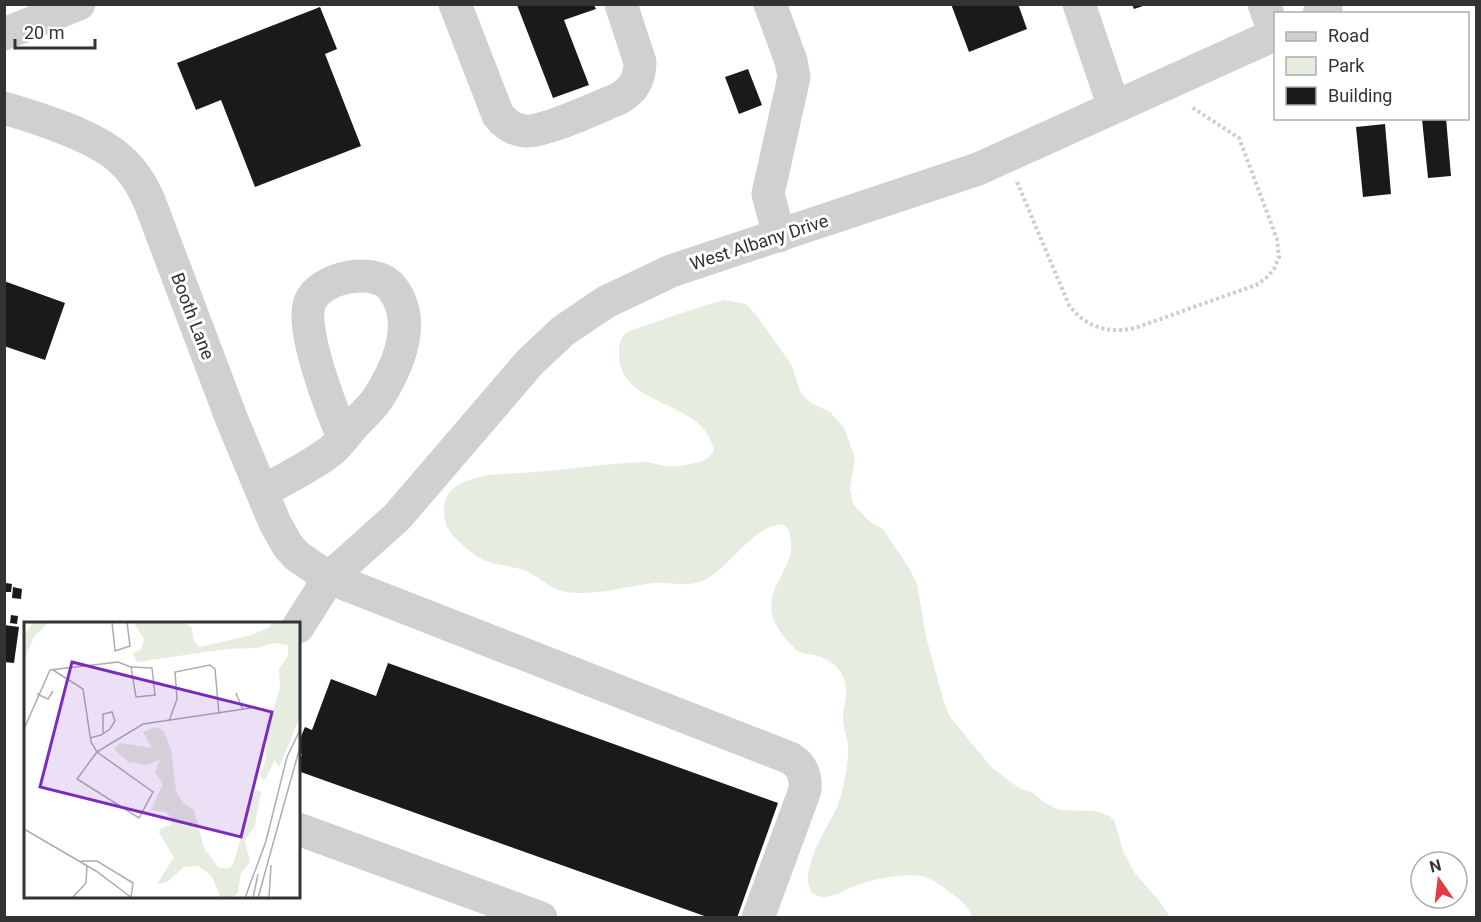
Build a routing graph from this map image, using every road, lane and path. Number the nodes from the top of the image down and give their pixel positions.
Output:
1 (79, 4) edge
2 (455, 4) edge
3 (621, 4) edge
4 (770, 4) edge
5 (1079, 4) edge
6 (1271, 24) edge
7 (4, 34) edge
8 (1160, 86) junction
9 (1114, 107) junction
10 (4, 108) edge
11 (1006, 157) junction
12 (779, 236) junction
13 (343, 438) dead end
14 (262, 492) junction
15 (329, 578) junction
16 (300, 624) edge
17 (300, 830) edge
18 (541, 918) edge
19 (758, 918) edge

1 - 7 street
2 - 3 street
4 - 12 street
5 - 9 street
6 - 8 street, West Albany Drive
8 - 9 street, West Albany Drive
8 - 11 path
9 - 11 street, West Albany Drive
10 - 14 street, Booth Lane
11 - 12 street, West Albany Drive
12 - 15 street, West Albany Drive
13 - 14 street
14 - 15 street, Booth Lane
15 - 16 street, West Albany Drive
15 - 19 street, Booth Lane
17 - 18 street

